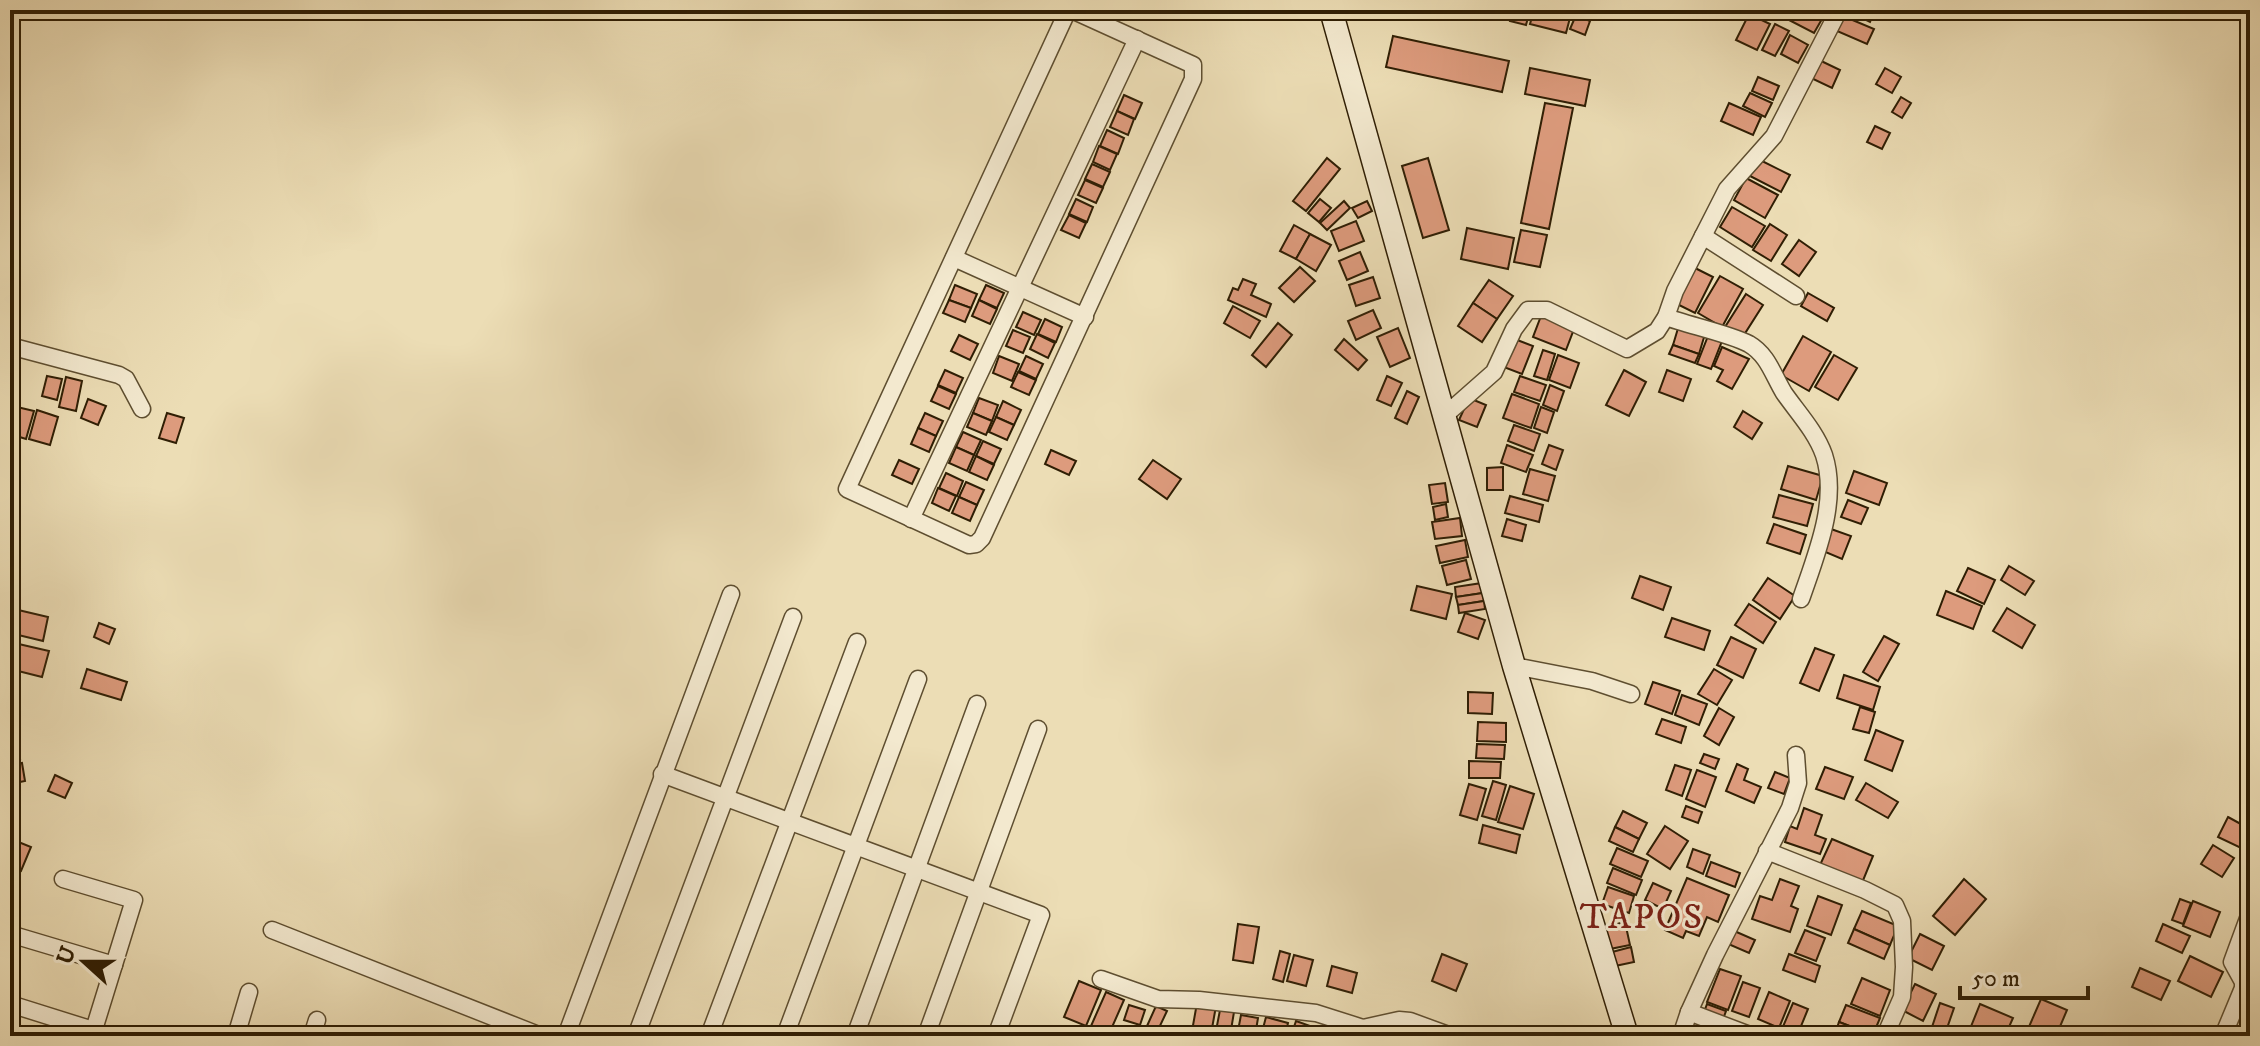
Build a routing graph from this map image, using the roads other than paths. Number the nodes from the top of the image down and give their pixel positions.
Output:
1 (1070, 10) edge
2 (1331, 10) edge
3 (1839, 10) edge
4 (1137, 39) junction
5 (1703, 236) junction
6 (954, 258) junction
7 (1021, 288) junction
8 (1796, 296) dead end
9 (1085, 317) junction
10 (1666, 317) junction
11 (10, 346) edge
12 (142, 409) dead end
13 (1443, 417) junction
14 (911, 519) junction
15 (731, 594) dead end
16 (1801, 599) dead end
17 (793, 617) dead end
18 (857, 642) dead end
19 (1514, 666) junction
20 (918, 679) dead end
21 (1631, 694) dead end
22 (977, 704) dead end
23 (1038, 729) dead end
24 (1796, 755) dead end
25 (662, 774) junction
26 (725, 798) junction
27 (789, 822) junction
28 (857, 846) junction
29 (1767, 851) junction
30 (917, 869) junction
31 (63, 879) dead end
32 (979, 892) junction
33 (2250, 913) edge
34 (272, 930) dead end
35 (10, 934) edge
36 (114, 965) junction
37 (1101, 979) dead end
38 (249, 992) dead end
39 (10, 1004) edge
40 (1689, 1012) junction
41 (1361, 1032) edge
42 (92, 1033) edge
43 (236, 1036) edge
44 (541, 1036) edge
45 (566, 1036) edge
46 (636, 1036) edge
47 (709, 1036) edge
48 (785, 1036) edge
49 (855, 1036) edge
50 (926, 1036) edge
51 (996, 1036) edge
52 (1451, 1036) edge
53 (1627, 1036) edge
54 (1681, 1036) edge
55 (1752, 1036) edge
56 (1885, 1036) edge
57 (2223, 1036) edge

1 - 4 street
1 - 6 street
2 - 13 street
3 - 5 street
4 - 7 street
4 - 9 street
5 - 8 street
5 - 10 street
6 - 7 street
6 - 14 street
7 - 9 street
7 - 14 street
9 - 14 street
10 - 13 street
10 - 16 street
11 - 12 street
13 - 19 street
15 - 25 street
17 - 26 street
18 - 27 street
19 - 21 street
19 - 53 street
20 - 28 street
22 - 30 street
23 - 32 street
24 - 29 street
25 - 26 street
25 - 45 street
26 - 27 street
26 - 46 street
27 - 28 street
27 - 47 street
28 - 30 street
28 - 48 street
29 - 40 street
29 - 56 street
30 - 32 street
30 - 49 street
31 - 36 street
32 - 50 street
32 - 51 street
33 - 57 street
34 - 44 street
35 - 36 street
36 - 42 street
37 - 41 street
38 - 43 street
39 - 42 street
40 - 54 street
40 - 55 street
41 - 52 street

